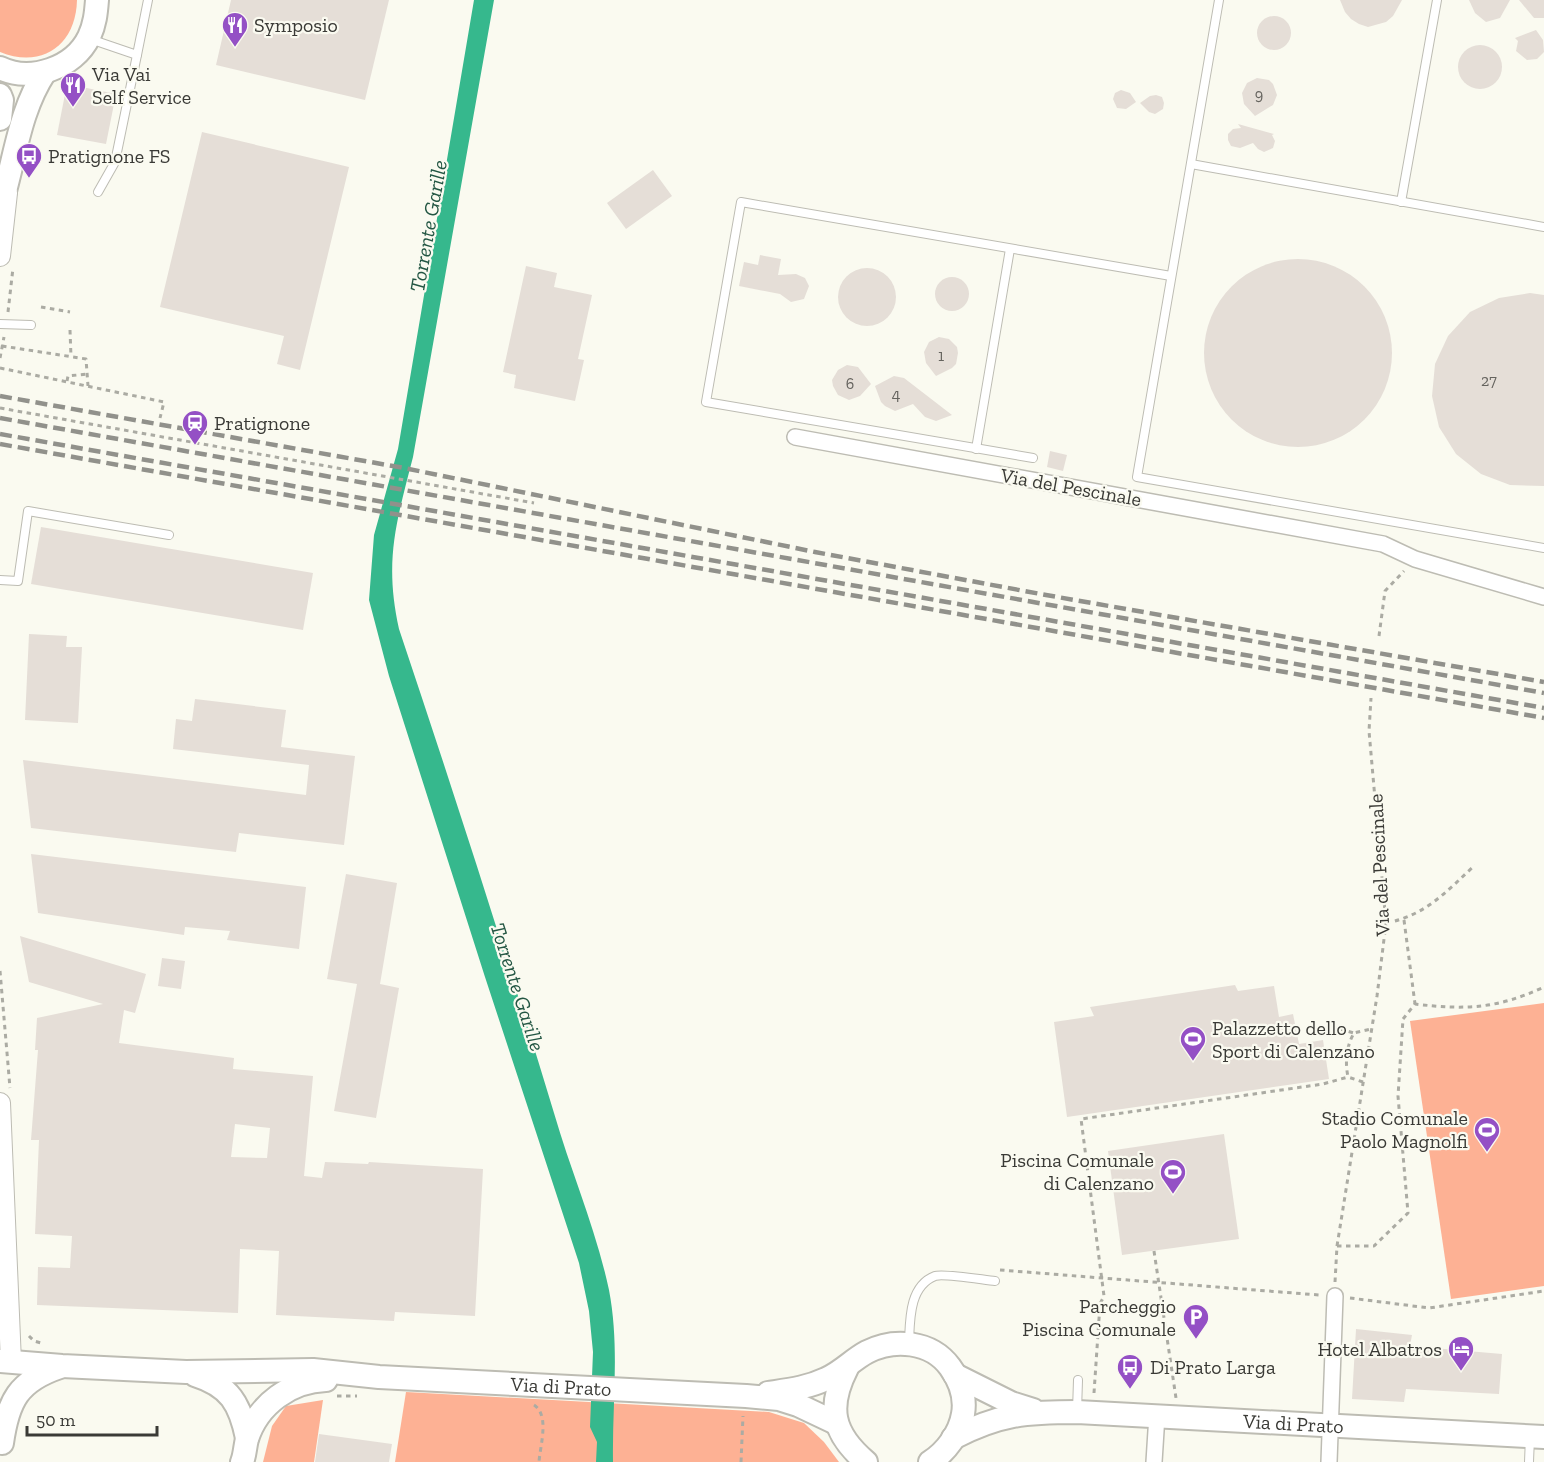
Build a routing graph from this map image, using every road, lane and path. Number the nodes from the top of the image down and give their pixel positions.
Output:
1 (97, 0) edge
2 (148, 0) edge
3 (1219, 0) edge
4 (1437, 0) edge
5 (88, 39) junction
6 (137, 55) junction
7 (0, 68) edge
8 (45, 72) junction
9 (0, 95) edge
10 (0, 119) edge
11 (1191, 164) junction
12 (7, 187) junction
13 (98, 192) dead end
14 (1401, 202) junction
15 (0, 208) edge
16 (1544, 227) edge
17 (1010, 249) junction
18 (7, 258) edge
19 (1171, 276) junction
20 (41, 308) dead end
21 (70, 312) dead end
22 (3, 324) edge
23 (31, 325) dead end
24 (70, 330) dead end
25 (2, 346) junction
26 (71, 357) junction
27 (0, 358) edge
28 (0, 368) edge
29 (87, 374) junction
30 (67, 382) junction
31 (88, 386) junction
32 (0, 408) edge
33 (160, 418) dead end
34 (127, 431) junction
35 (147, 434) dead end
36 (795, 437) dead end
37 (167, 438) dead end
38 (187, 441) junction
39 (976, 449) junction
40 (1034, 458) dead end
41 (534, 503) dead end
42 (169, 535) dead end
43 (1544, 548) edge
44 (1415, 559) junction
45 (0, 580) edge
46 (1544, 597) edge
47 (1379, 636) dead end
48 (1371, 698) dead end
49 (1475, 865) dead end
50 (1404, 920) junction
51 (1386, 923) junction
52 (0, 971) edge
53 (1544, 987) edge
54 (1415, 1004) junction
55 (1340, 1029) dead end
56 (1372, 1029) junction
57 (1354, 1034) junction
58 (1348, 1077) junction
59 (1363, 1082) junction
60 (5, 1098) edge
61 (1337, 1246) junction
62 (1154, 1251) dead end
63 (991, 1269) dead end
64 (1102, 1278) junction
65 (996, 1281) dead end
66 (1158, 1282) junction
67 (1544, 1291) edge
68 (1335, 1296) junction
69 (26, 1330) dead end
70 (42, 1344) dead end
71 (909, 1344) junction
72 (5, 1361) edge
73 (62, 1366) junction
74 (847, 1368) junction
75 (186, 1372) junction
76 (956, 1375) junction
77 (379, 1377) junction
78 (1078, 1380) dead end
79 (1094, 1393) dead end
80 (533, 1395) junction
81 (331, 1396) dead end
82 (361, 1396) dead end
83 (1177, 1399) dead end
84 (744, 1406) junction
85 (1042, 1412) junction
86 (1077, 1412) junction
87 (1157, 1415) junction
88 (836, 1423) junction
89 (1329, 1425) junction
90 (1537, 1436) edge
91 (4, 1448) edge
92 (943, 1452) edge
93 (245, 1455) edge
94 (539, 1462) edge
95 (741, 1462) edge
96 (866, 1462) edge
97 (1154, 1462) edge
98 (1329, 1462) edge
99 (1529, 1462) edge

1 - 5 main road
2 - 6 lane
3 - 11 lane
4 - 14 lane
5 - 6 lane
5 - 8 main road
6 - 13 lane
7 - 8 main road
8 - 12 main road
9 - 10 main road
11 - 14 lane
11 - 19 lane
12 - 15 main road
12 - 18 street
14 - 16 lane
17 - 19 lane
17 - 39 lane
17 - 39 lane
18 - 22 path
19 - 43 lane
20 - 21 path
22 - 23 lane
22 - 25 path
24 - 26 path
25 - 26 path
25 - 27 path
26 - 29 path
28 - 30 path
29 - 30 path
29 - 31 path
30 - 31 path
31 - 33 path
32 - 34 path
34 - 35 path
34 - 38 path
36 - 44 street, Via del Pescinale
37 - 38 path
38 - 41 path
39 - 40 lane
42 - 45 lane
44 - 46 street, Via del Pescinale
44 - 47 path
48 - 51 path, Via del Pescinale
49 - 50 path
50 - 51 path
50 - 54 path
51 - 56 path, Via del Pescinale
52 - 60 path
53 - 54 path
54 - 61 path
55 - 57 path
56 - 57 path
56 - 59 path, Via del Pescinale
57 - 58 path
58 - 59 path
58 - 64 path
59 - 61 path, Via del Pescinale
60 - 72 street
61 - 68 path, Via del Pescinale
62 - 66 path
63 - 64 path
64 - 66 path
64 - 79 path
65 - 71 lane
66 - 68 path
66 - 83 path
67 - 68 path
68 - 89 street
69 - 70 path
71 - 74 main road, Via di Prato
71 - 76 main road, Via di Prato
72 - 73 main road, Via di Prato
73 - 75 main road, Via di Prato
73 - 91 main road, Via di Prato
74 - 84 main road, Via di Prato
74 - 88 main road
75 - 77 main road, Via di Prato
75 - 93 main road, Via di Prato
76 - 85 main road, Via di Prato
76 - 92 main road, Via di Prato
77 - 80 main road, Via di Prato
77 - 93 main road, Via di Prato
78 - 86 lane
80 - 84 main road, Via di Prato
80 - 94 path
81 - 82 path
84 - 88 main road, Via di Prato
84 - 95 path
85 - 86 main road, Via di Prato
85 - 92 main road, Via di Prato
86 - 87 main road, Via di Prato
87 - 89 main road, Via di Prato
87 - 97 street
88 - 96 main road
89 - 90 main road, Via di Prato
89 - 98 street
90 - 99 lane

